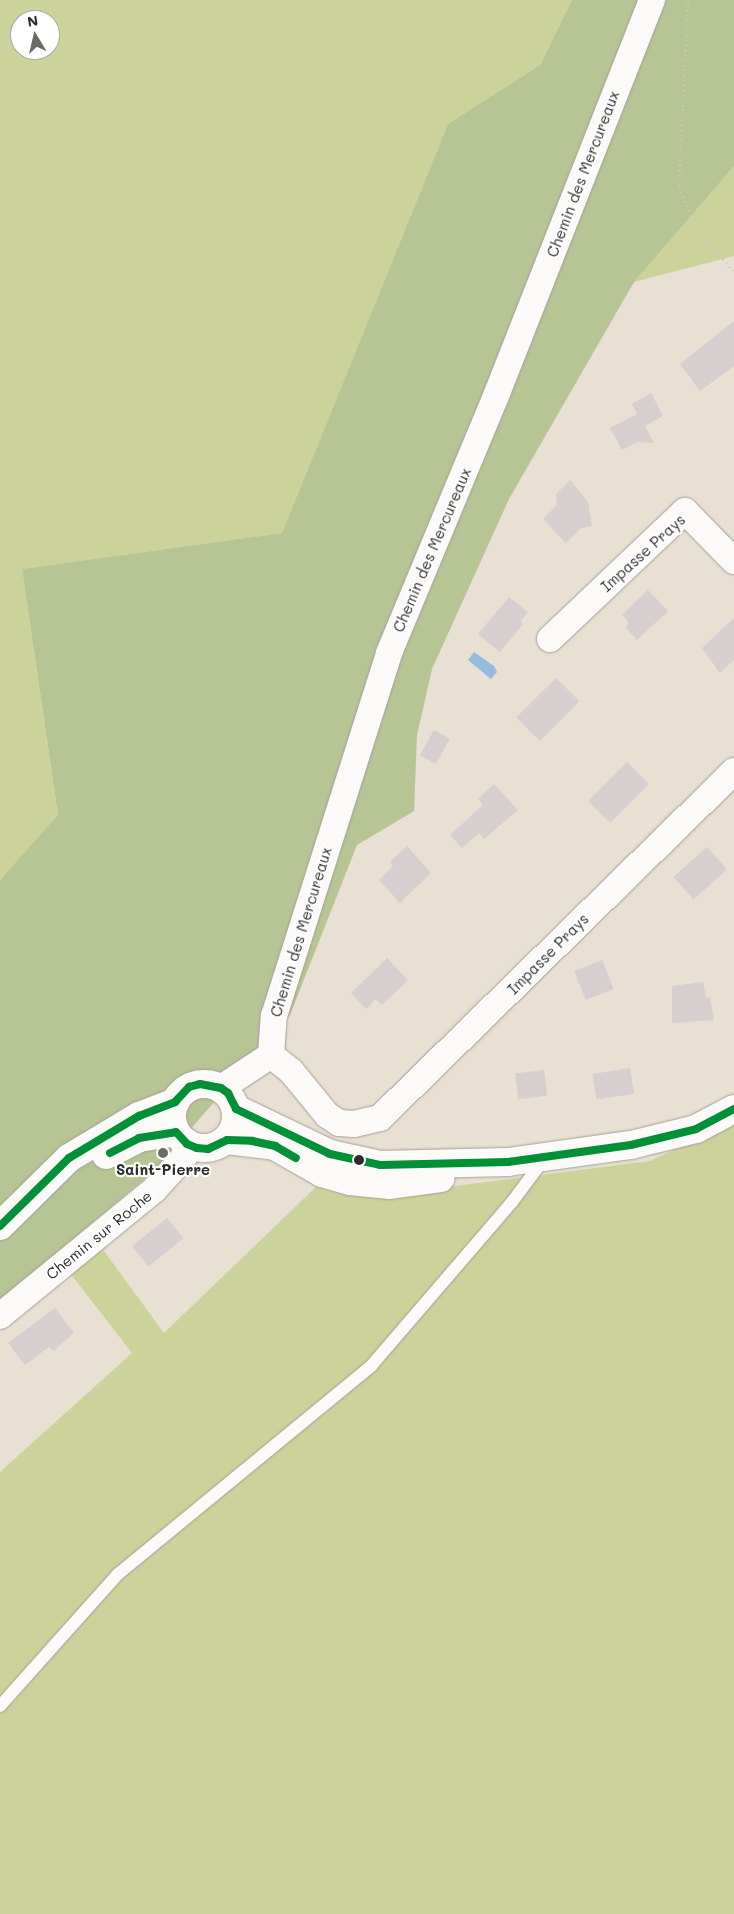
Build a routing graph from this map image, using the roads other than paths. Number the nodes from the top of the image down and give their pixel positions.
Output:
1 (652, 0) edge
2 (734, 560) edge
3 (550, 639) dead end
4 (734, 771) edge
5 (271, 1056) junction
6 (228, 1099) junction
7 (175, 1102) junction
8 (734, 1109) edge
9 (181, 1138) junction
10 (228, 1140) junction
11 (546, 1158) junction
12 (508, 1162) junction
13 (23, 1204) junction
14 (0, 1226) edge
15 (0, 1316) edge
16 (0, 1706) edge

1 - 5 street, Chemin des Mercureaux
2 - 3 street, Impasse Prays
4 - 5 street, Impasse Prays
5 - 6 street
6 - 7 street
6 - 10 street
6 - 12 street
7 - 9 street
7 - 13 street
8 - 11 street
9 - 10 street
9 - 13 street
9 - 15 street, Chemin sur Roche
10 - 12 street
11 - 12 street
11 - 16 lane
13 - 14 street

